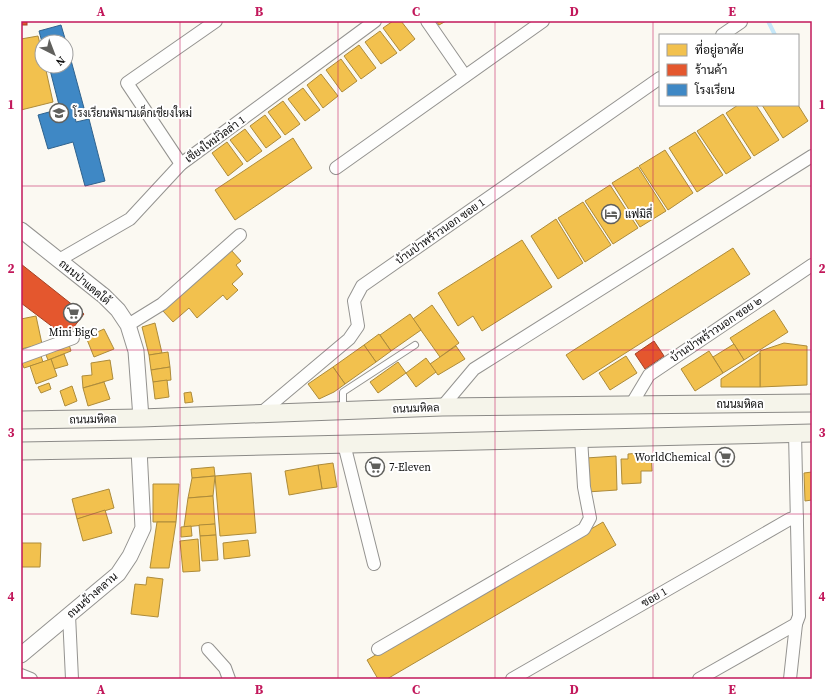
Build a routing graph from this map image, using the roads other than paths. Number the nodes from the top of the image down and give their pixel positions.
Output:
1 (216, 21) edge
2 (375, 21) edge
3 (427, 21) edge
4 (543, 21) edge
5 (741, 22) edge
6 (723, 34) edge
7 (465, 76) junction
8 (659, 79) edge
9 (812, 156) edge
10 (181, 164) junction
11 (336, 168) dead end
12 (21, 230) edge
13 (240, 235) dead end
14 (59, 260) junction
15 (812, 264) edge
16 (128, 325) junction
17 (73, 338) dead end
18 (415, 345) dead end
19 (21, 357) edge
20 (812, 403) edge
21 (631, 405) junction
22 (442, 407) junction
23 (343, 411) junction
24 (261, 413) junction
25 (141, 418) junction
26 (21, 420) edge
27 (798, 433) edge
28 (581, 438) junction
29 (344, 444) junction
30 (139, 449) junction
31 (21, 451) edge
32 (793, 518) junction
33 (374, 564) dead end
34 (69, 615) junction
35 (796, 624) junction
36 (208, 649) dead end
37 (378, 649) dead end
38 (21, 655) edge
39 (21, 675) edge
40 (31, 679) edge
41 (72, 679) edge
42 (229, 679) edge
43 (512, 679) edge
44 (699, 679) edge
45 (790, 679) edge

1 - 10 street
2 - 10 street, เชียงใหม่วิลล่า 1
3 - 7 street
4 - 7 street
5 - 6 street
7 - 11 street
8 - 24 street, บ้านป่าพร้าวนอก ซอย 1
9 - 22 street
10 - 14 street, เชียงใหม่วิลล่า 1
12 - 14 street, ถนนป่าแดดใต้
13 - 16 street
14 - 16 street, ถนนป่าแดดใต้
15 - 21 street, บ้านป่าพร้าวนอก ซอย ๒
16 - 25 street, ถนนป่าแดดใต้
17 - 19 street
18 - 23 lane
20 - 21 main road, ถนนมหิดล
21 - 22 main road, ถนนมหิดล
22 - 23 main road, ถนนมหิดล
23 - 24 main road, ถนนมหิดล
24 - 25 main road, ถนนมหิดล
25 - 26 main road, ถนนมหิดล
27 - 28 main road
27 - 32 street
28 - 29 main road
28 - 37 street
29 - 30 main road
29 - 33 street
30 - 31 main road
30 - 34 street, ถนนช้างคลาน
32 - 35 street
32 - 43 street, ซอย 1
34 - 38 street, ถนนช้างคลาน
34 - 41 street
35 - 44 street
35 - 45 street
36 - 42 street
39 - 40 street

